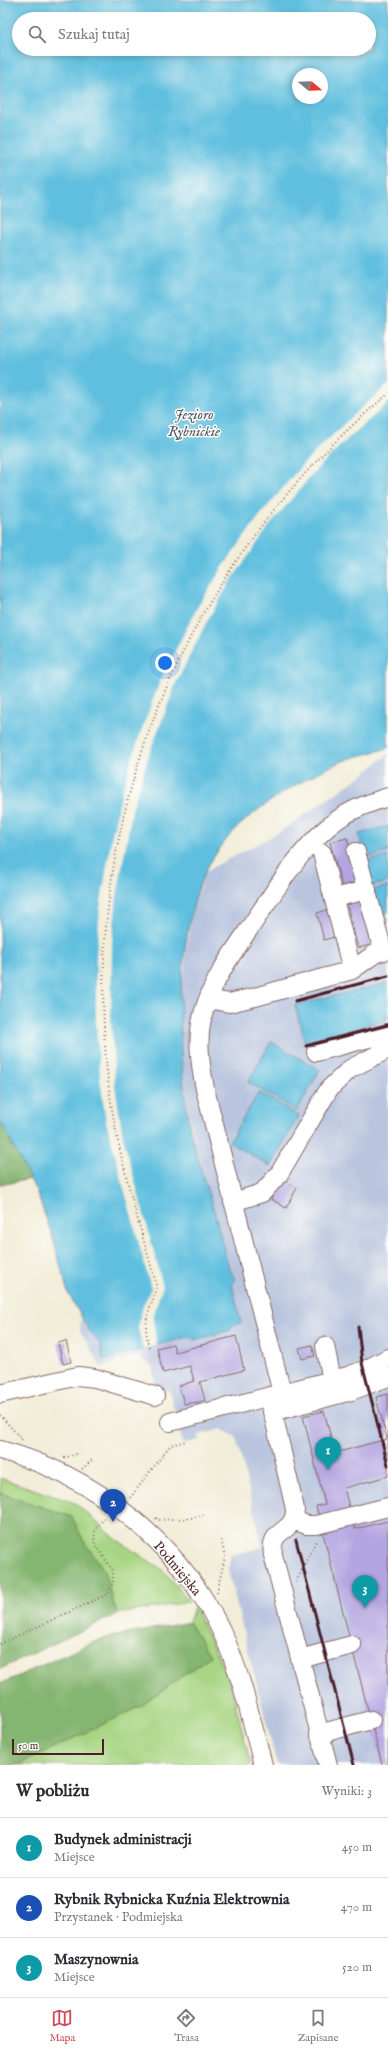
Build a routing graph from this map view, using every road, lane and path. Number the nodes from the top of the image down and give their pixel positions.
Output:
1 (388, 394) edge
2 (388, 797) edge
3 (322, 852) dead end
4 (356, 852) dead end
5 (367, 890) junction
6 (334, 898) junction
7 (384, 945) edge
8 (352, 970) junction
9 (208, 999) junction
10 (388, 1033) edge
11 (388, 1049) edge
12 (316, 1052) dead end
13 (234, 1202) junction
14 (325, 1346) dead end
15 (149, 1347) dead end
16 (388, 1358) edge
17 (388, 1377) edge
18 (332, 1380) junction
19 (0, 1394) edge
20 (155, 1396) dead end
21 (277, 1398) junction
22 (301, 1404) junction
23 (170, 1422) dead end
24 (186, 1441) dead end
25 (0, 1450) edge
26 (80, 1453) dead end
27 (57, 1460) dead end
28 (92, 1460) dead end
29 (80, 1471) dead end
30 (122, 1501) junction
31 (388, 1507) edge
32 (293, 1520) junction
33 (321, 1524) junction
34 (221, 1539) dead end
35 (295, 1585) dead end
36 (216, 1595) dead end
37 (0, 1644) edge
38 (352, 1645) dead end
39 (300, 1659) junction
40 (371, 1720) dead end
41 (319, 1734) junction
42 (263, 1765) edge
43 (328, 1765) edge

1 - 15 path
2 - 9 street
3 - 6 street
4 - 5 street
5 - 6 street
5 - 7 street
6 - 8 street
7 - 8 street
8 - 9 street
9 - 13 street
10 - 12 street
11 - 13 street
13 - 21 street
14 - 18 street
16 - 18 street
17 - 22 street
18 - 21 street
19 - 20 street
21 - 22 street
21 - 22 street
21 - 23 street
21 - 32 street
24 - 30 path
25 - 30 street, Podmiejska
26 - 27 path
28 - 29 path
30 - 37 path
30 - 42 street, Podmiejska
31 - 33 street
32 - 33 street
32 - 39 street
33 - 35 path
34 - 36 path
38 - 39 street
39 - 41 street
40 - 41 street
41 - 43 street

